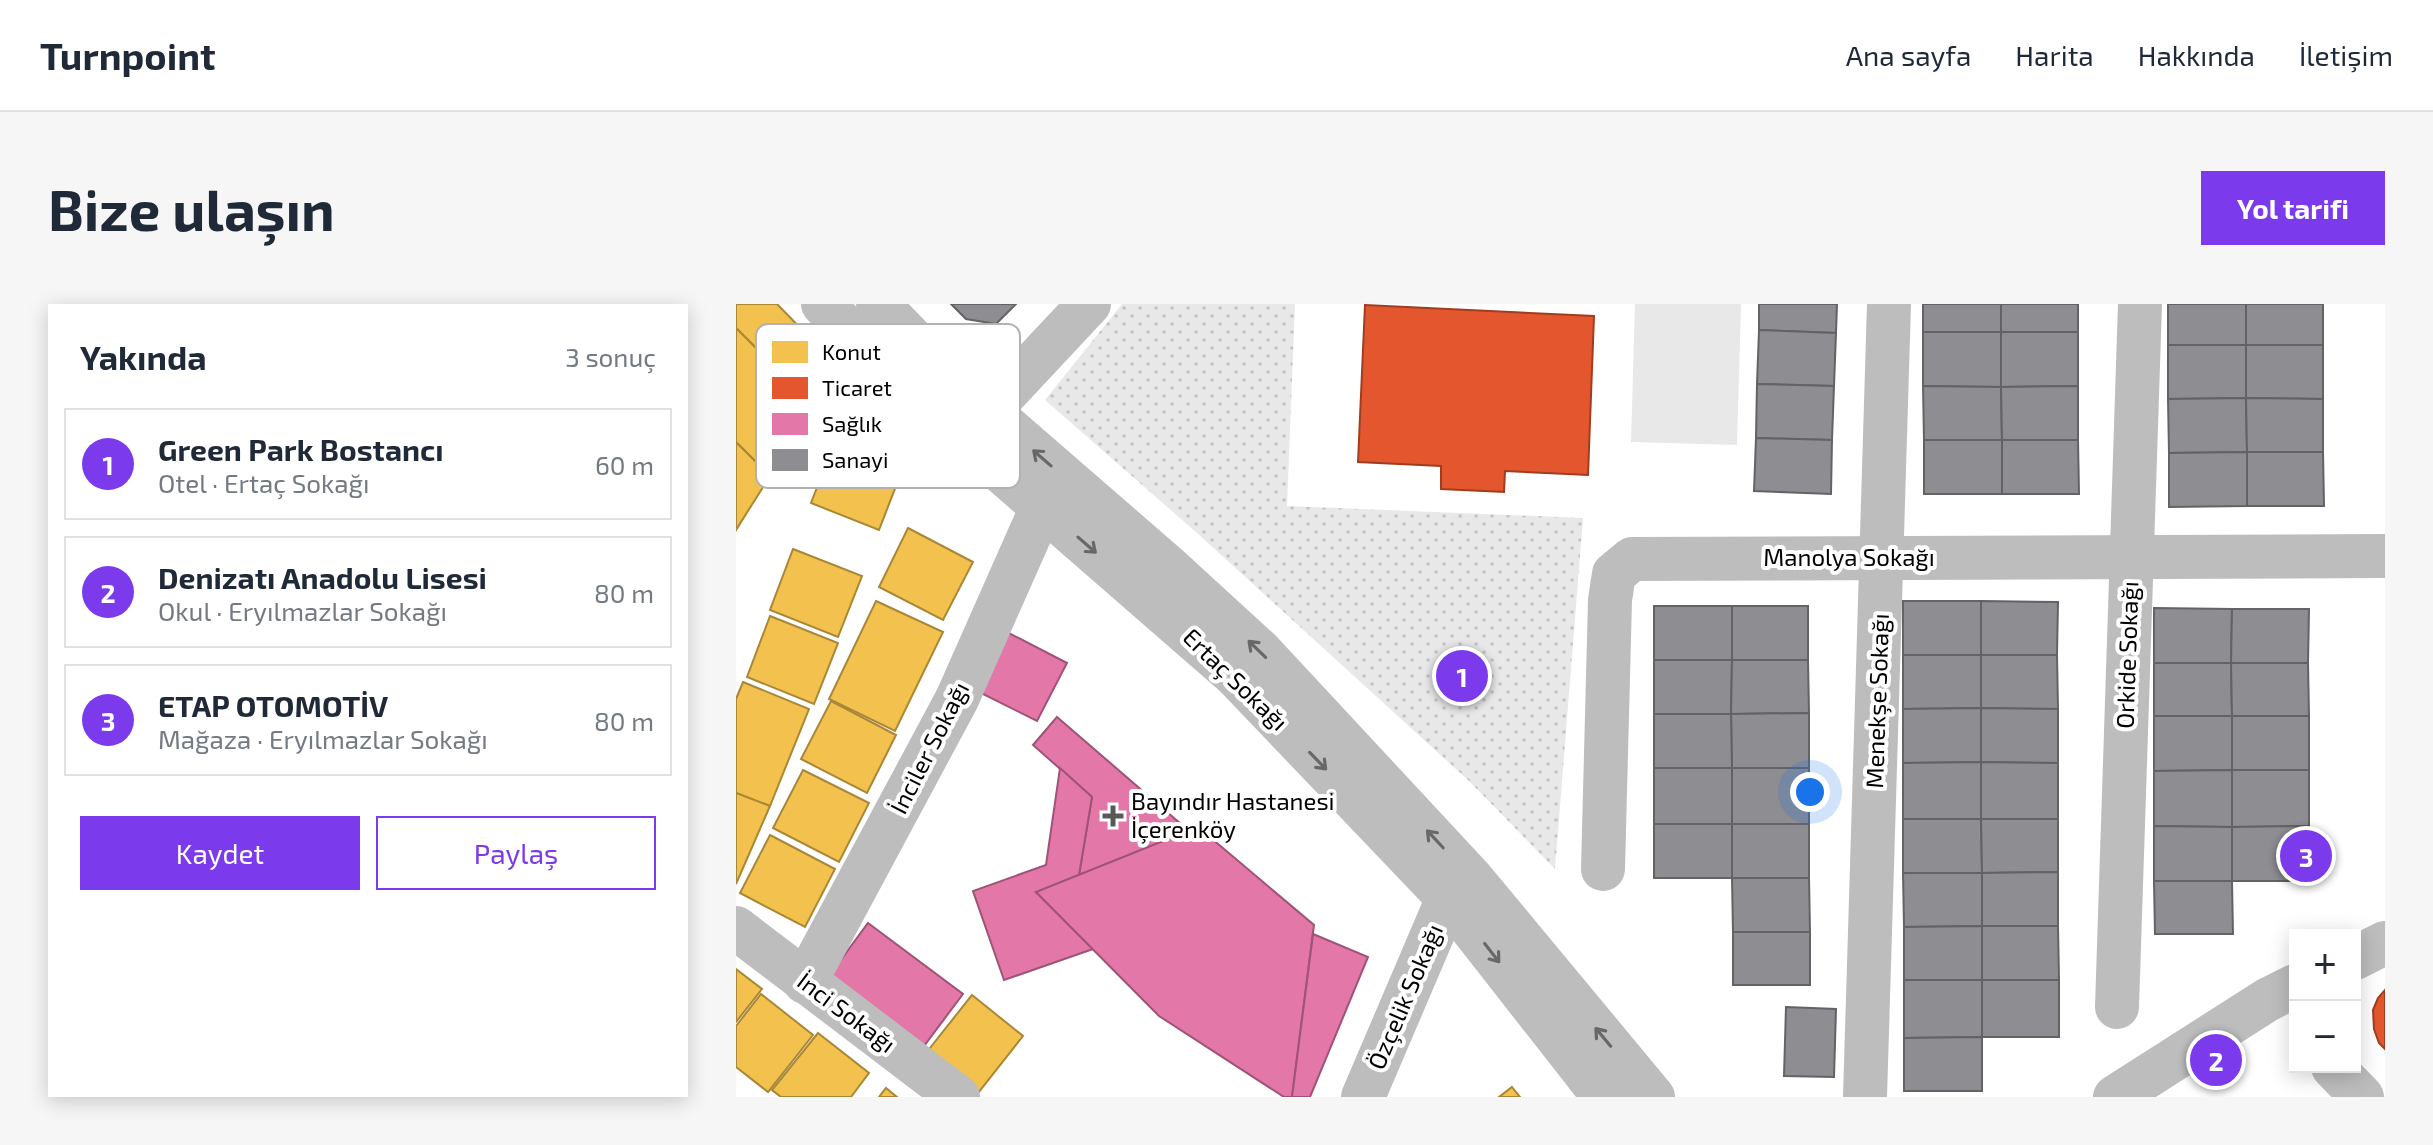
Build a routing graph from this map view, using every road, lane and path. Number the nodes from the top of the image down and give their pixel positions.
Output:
1 (823, 304) edge
2 (878, 304) edge
3 (1089, 304) edge
4 (1889, 304) edge
5 (2140, 304) edge
6 (842, 324) edge
7 (897, 324) edge
8 (1020, 378) edge
9 (1020, 440) edge
10 (1020, 488) edge
11 (1042, 507) junction
12 (2131, 556) junction
13 (2385, 556) edge
14 (1882, 557) junction
15 (1603, 869) dead end
16 (1448, 898) junction
17 (736, 928) edge
18 (2385, 943) edge
19 (2361, 955) edge
20 (805, 982) junction
21 (2286, 1005) edge
22 (2117, 1007) dead end
23 (2339, 1073) edge
24 (958, 1097) edge
25 (1363, 1097) edge
26 (1604, 1097) edge
27 (1653, 1097) edge
28 (1865, 1097) edge
29 (2115, 1097) edge
30 (2362, 1097) edge

1 - 6 street, Ertaç Sokağı
2 - 7 street, Ertaç Sokağı
3 - 8 street
4 - 14 street, Menekşe Sokağı
5 - 12 street, Orkide Sokağı
27 -> 9 street, Ertaç Sokağı
10 - 11 street, Ertaç Sokağı
11 -> 16 street, Ertaç Sokağı
11 - 20 street, İnciler Sokağı
12 - 13 street, Manolya Sokağı
12 - 14 street, Manolya Sokağı
12 - 22 street, Orkide Sokağı
14 - 15 street, Manolya Sokağı
14 - 28 street, Menekşe Sokağı
16 - 25 street, Özçelik Sokağı
16 -> 26 street, Ertaç Sokağı
17 - 20 street, İnci Sokağı
18 - 19 street
20 - 24 street, İnci Sokağı
21 - 29 street
23 - 30 street

